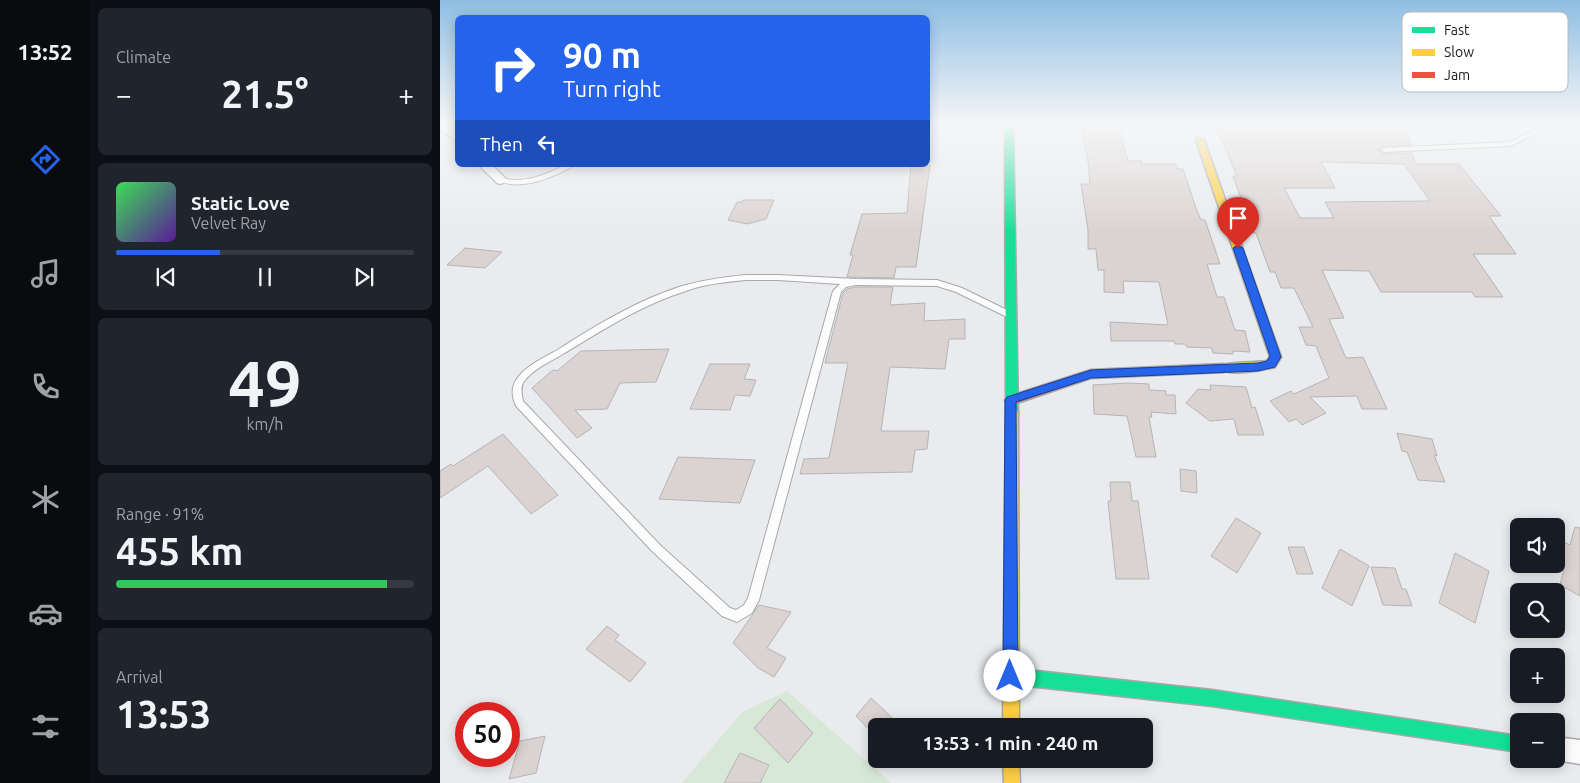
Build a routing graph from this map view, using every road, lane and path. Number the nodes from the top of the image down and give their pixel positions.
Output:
1 (1010, 161) edge
2 (1207, 161) edge
3 (487, 167) edge
4 (566, 167) edge
5 (501, 180) joint
6 (856, 282) junction
7 (1012, 316) junction
8 (1011, 400) junction
9 (1010, 676) junction
10 (1011, 718) edge
11 (1510, 743) edge
12 (1565, 750) edge
13 (1580, 752) edge
14 (1011, 768) edge
15 (1012, 783) edge

1 - 7 street
2 - 8 street
3 - 5 street
4 - 5 lane
6 - 6 lane
6 - 7 lane
7 - 8 street
8 - 9 street
9 - 10 street
9 - 11 street
12 - 13 street
14 - 15 street

